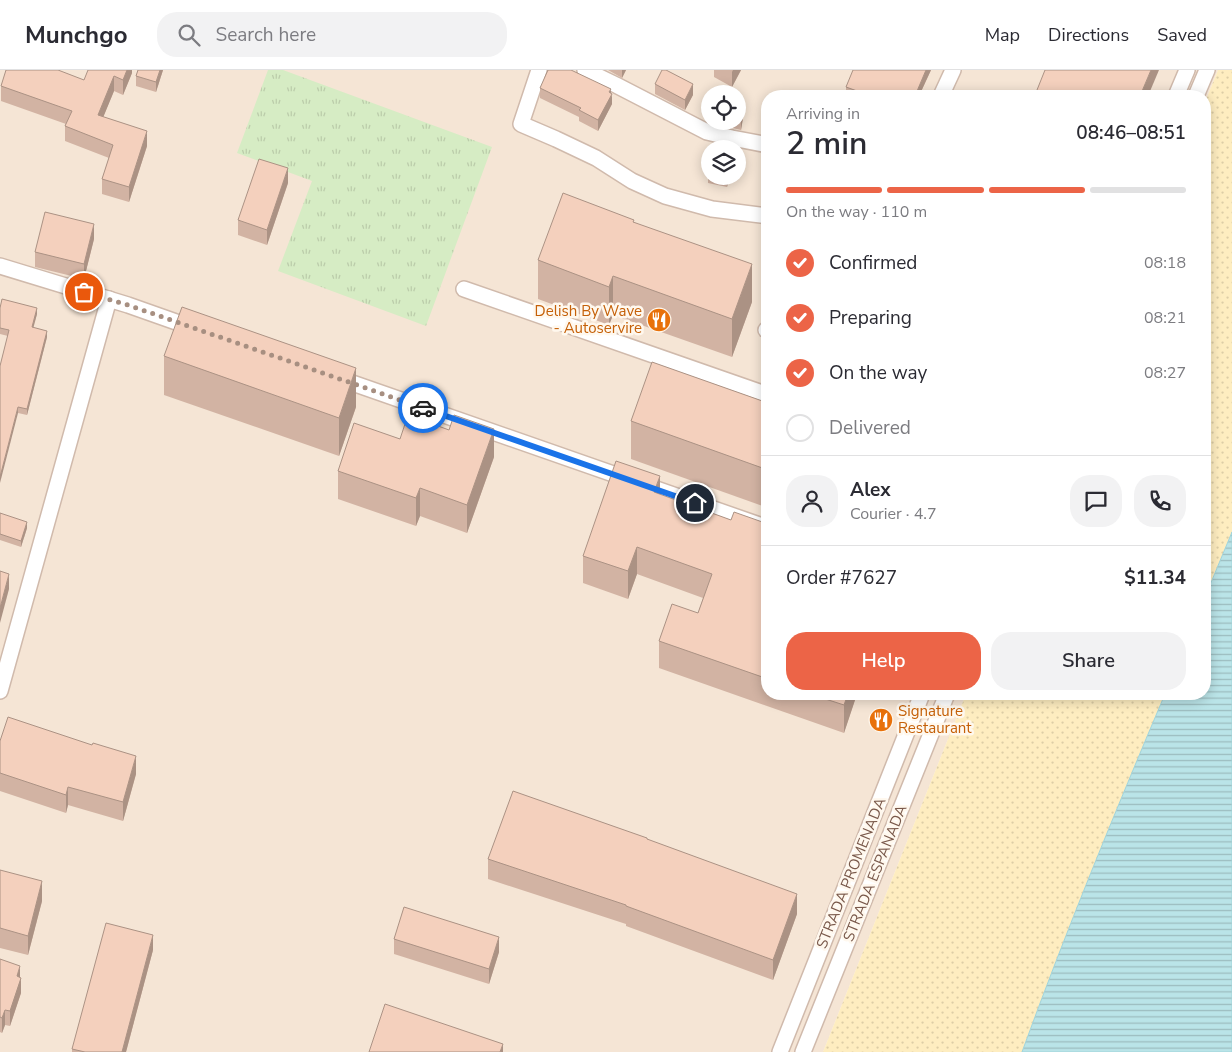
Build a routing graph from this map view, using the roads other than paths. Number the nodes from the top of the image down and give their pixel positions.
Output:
1 (540, 70) edge
2 (585, 70) edge
3 (953, 70) edge
4 (1187, 70) edge
5 (1207, 70) edge
6 (944, 90) edge
7 (1179, 90) edge
8 (1199, 90) edge
9 (761, 144) edge
10 (761, 215) edge
11 (0, 266) edge
12 (464, 289) dead end
13 (109, 299) junction
14 (211, 334) edge
15 (322, 373) edge
16 (761, 393) edge
17 (761, 526) edge
18 (0, 691) edge
19 (920, 700) edge
20 (945, 700) edge
21 (780, 1052) edge
22 (803, 1052) edge

1 - 10 street
2 - 9 street
3 - 6 street
4 - 7 street
5 - 8 street
11 - 13 street
12 - 16 street
13 - 14 street
13 - 18 street
15 - 17 street
19 - 21 street, STRADA PROMENADA
20 - 22 street, STRADA ESPANADA

